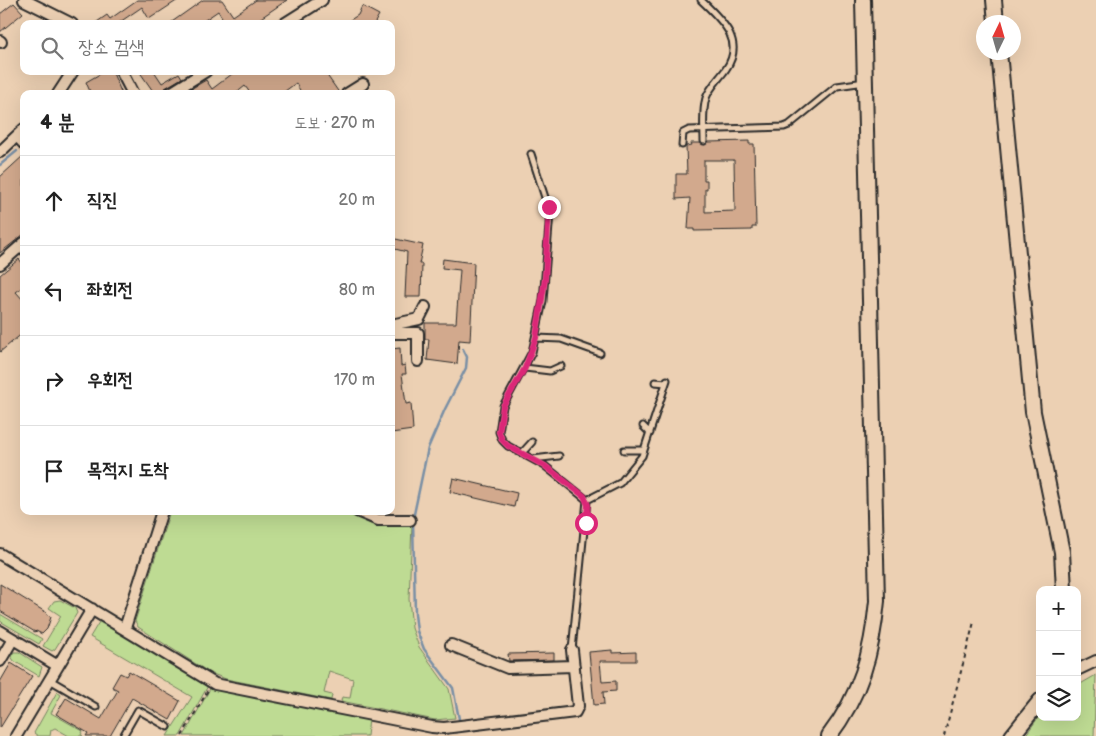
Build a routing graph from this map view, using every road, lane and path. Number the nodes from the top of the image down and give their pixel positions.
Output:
1 (24, 0) edge
2 (322, 0) edge
3 (702, 0) edge
4 (863, 0) edge
5 (994, 0) edge
6 (43, 3) edge
7 (995, 15) edge
8 (66, 20) edge
9 (290, 20) edge
10 (1000, 60) edge
11 (70, 75) edge
12 (123, 75) edge
13 (200, 75) edge
14 (867, 82) junction
15 (363, 84) dead end
16 (61, 90) edge
17 (131, 90) edge
18 (175, 90) edge
19 (353, 90) edge
20 (704, 130) junction
21 (20, 137) edge
22 (704, 141) dead end
23 (682, 145) dead end
24 (0, 152) edge
25 (531, 154) dead end
26 (20, 246) edge
27 (0, 264) edge
28 (425, 307) dead end
29 (395, 324) edge
30 (395, 333) edge
31 (536, 338) junction
32 (600, 353) dead end
33 (418, 361) dead end
34 (561, 366) dead end
35 (525, 368) junction
36 (655, 382) dead end
37 (644, 426) dead end
38 (650, 433) junction
39 (532, 442) dead end
40 (624, 450) dead end
41 (644, 450) junction
42 (522, 453) junction
43 (559, 456) dead end
44 (532, 459) junction
45 (587, 500) junction
46 (161, 515) edge
47 (366, 515) edge
48 (410, 520) dead end
49 (0, 554) edge
50 (1064, 586) edge
51 (92, 609) junction
52 (974, 622) dead end
53 (126, 628) junction
54 (0, 631) edge
55 (13, 639) junction
56 (451, 645) dead end
57 (572, 650) joint
58 (0, 661) edge
59 (1096, 661) edge
60 (58, 666) junction
61 (574, 666) junction
62 (1081, 668) edge
63 (50, 680) junction
64 (212, 682) junction
65 (96, 707) dead end
66 (1036, 707) edge
67 (168, 727) dead end
68 (443, 732) edge
69 (20, 735) edge
70 (123, 736) edge
71 (182, 736) edge
72 (829, 736) edge
73 (944, 736) edge
74 (1012, 736) edge

1 - 6 street
2 - 9 street
3 - 20 lane
4 - 14 street
5 - 7 street
6 - 8 street
10 - 50 street
11 - 16 street
12 - 17 street
13 - 18 street
14 - 20 lane
14 - 72 street
15 - 19 street
20 - 22 lane
20 - 23 lane
21 - 24 street
25 - 31 lane
26 - 27 street
28 - 29 street
30 - 33 street
31 - 32 lane
31 - 35 lane
34 - 35 lane
35 - 42 lane
36 - 38 lane
37 - 38 lane
38 - 41 lane
39 - 42 lane
40 - 41 lane
41 - 45 lane
42 - 44 lane
43 - 44 lane
44 - 45 lane
45 - 57 lane
46 - 53 street
47 - 48 street
49 - 51 street
51 - 53 street
51 - 60 street
52 - 73 path
53 - 64 street
54 - 55 street
55 - 58 street
55 - 60 street
56 - 61 street
57 - 61 street
59 - 62 street
60 - 63 street
61 - 68 street
63 - 65 lane
63 - 69 street
64 - 68 street
64 - 71 path
66 - 74 street
67 - 70 lane

